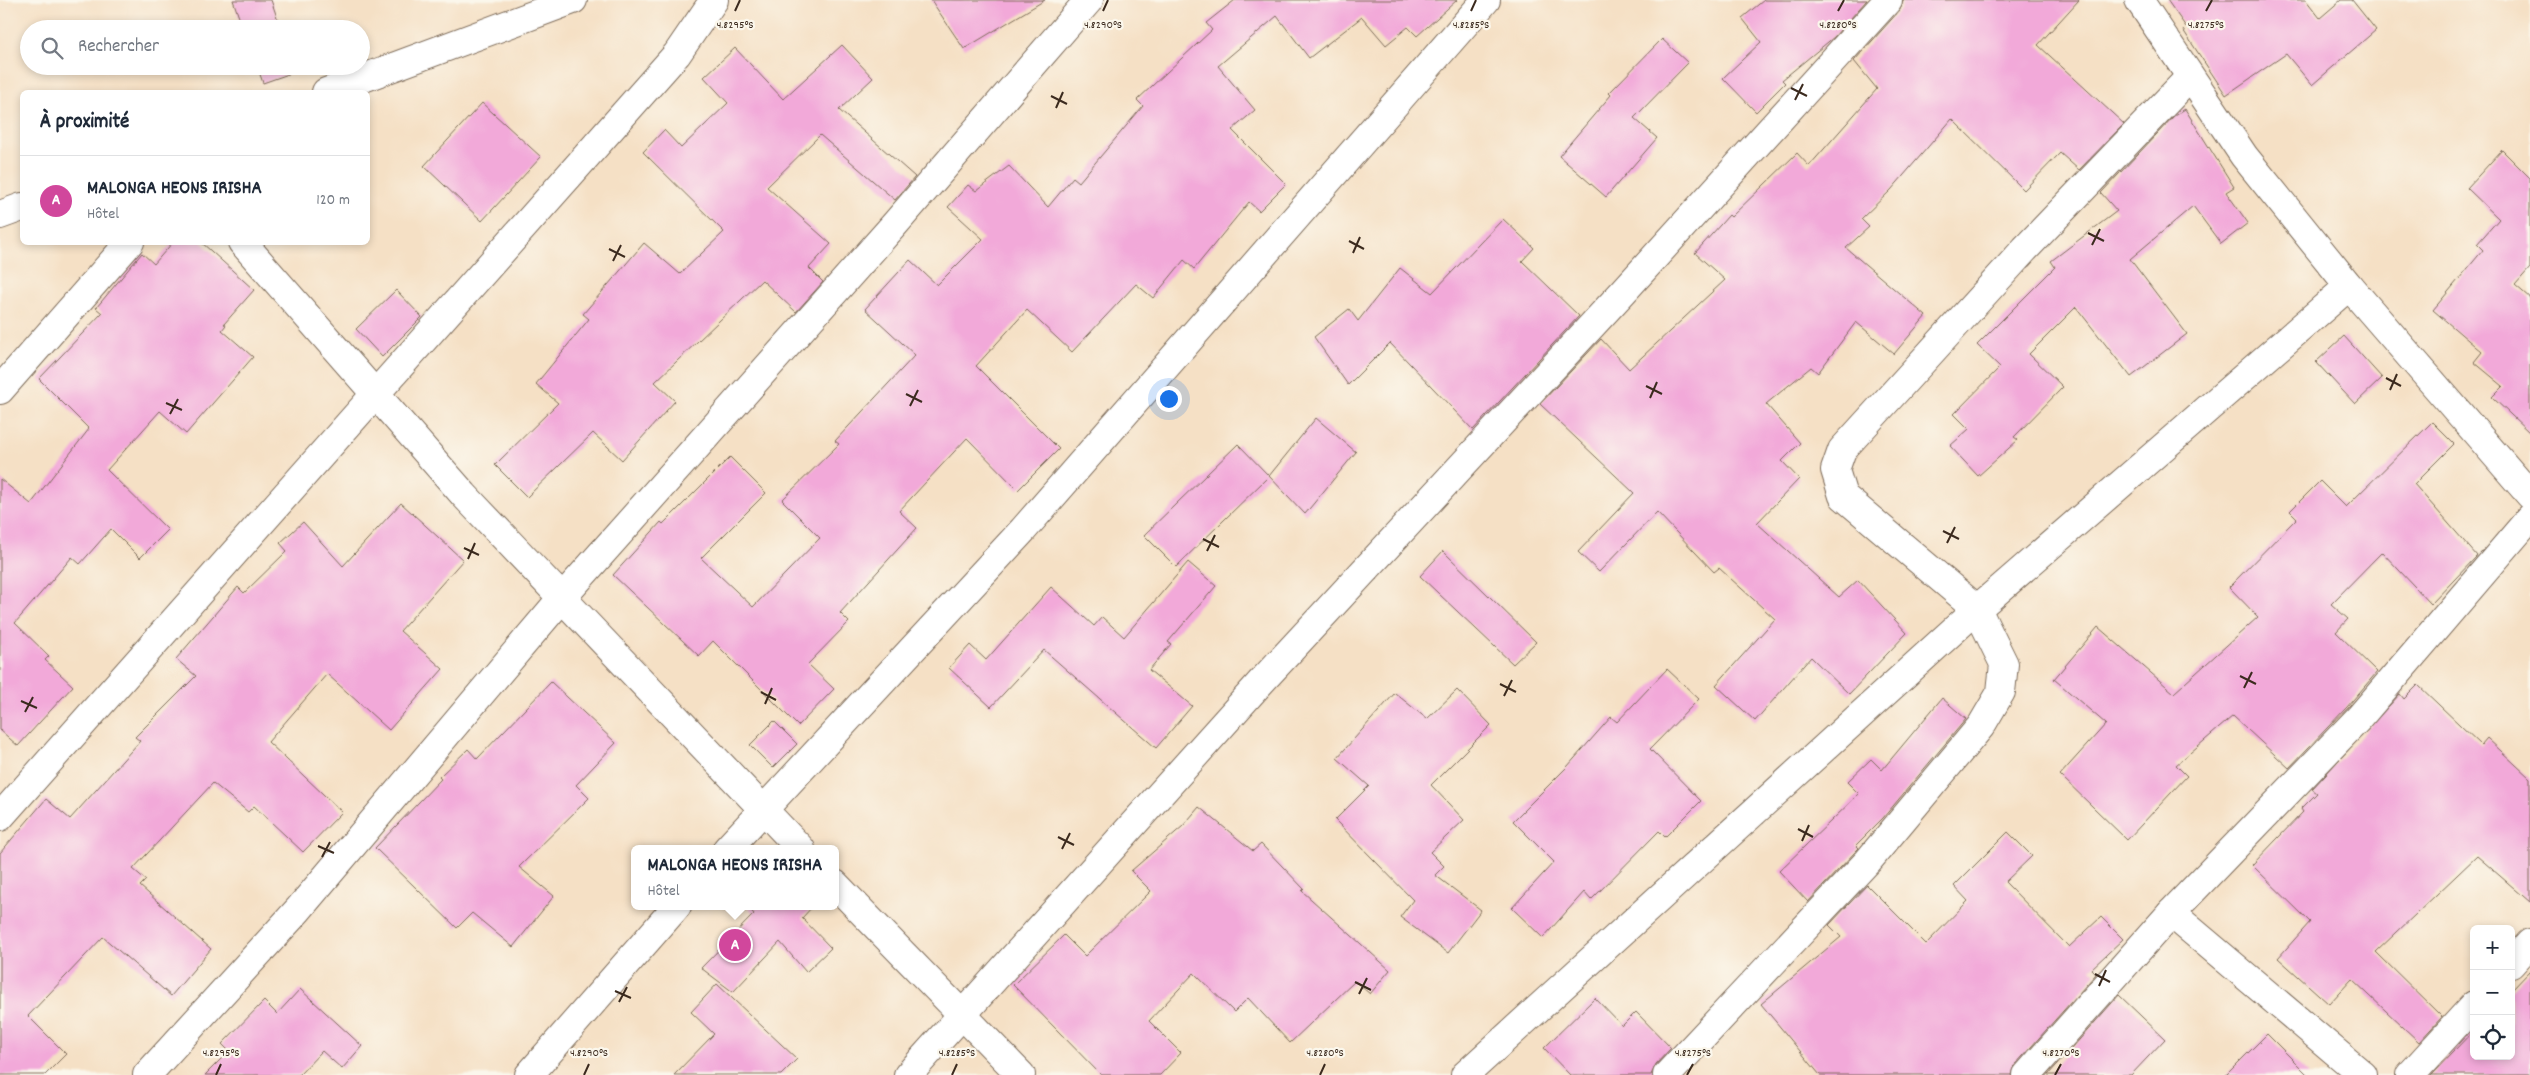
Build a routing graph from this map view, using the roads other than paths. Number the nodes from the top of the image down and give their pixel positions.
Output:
1 (573, 0) edge
2 (714, 0) edge
3 (1089, 0) edge
4 (1486, 0) edge
5 (1888, 0) edge
6 (2139, 0) edge
7 (2190, 77) junction
8 (331, 90) edge
9 (20, 208) edge
10 (0, 215) edge
11 (127, 245) edge
12 (245, 245) edge
13 (2349, 286) junction
14 (0, 390) edge
15 (376, 394) junction
16 (2530, 495) edge
17 (2530, 518) edge
18 (562, 599) junction
19 (1977, 609) junction
20 (762, 809) junction
21 (0, 817) edge
22 (730, 845) edge
23 (797, 845) edge
24 (839, 888) edge
25 (673, 910) edge
26 (2171, 912) junction
27 (2530, 943) edge
28 (2515, 960) edge
29 (2470, 1009) edge
30 (962, 1015) junction
31 (147, 1075) edge
32 (529, 1075) edge
33 (908, 1075) edge
34 (1021, 1075) edge
35 (1465, 1075) edge
36 (1667, 1075) edge
37 (2028, 1075) edge
38 (2364, 1075) edge
39 (2410, 1075) edge

1 - 8 street
2 - 15 street
3 - 18 street
4 - 20 street
5 - 30 street
6 - 7 street
7 - 13 street
7 - 19 street
9 - 10 street
11 - 14 street
12 - 15 street
13 - 16 street
13 - 19 street
15 - 18 street
15 - 21 street
17 - 26 street
18 - 20 street
18 - 31 street
19 - 35 street
19 - 36 street
20 - 22 street
20 - 23 street
24 - 30 street
25 - 32 street
26 - 37 street
26 - 38 street
27 - 28 street
29 - 39 street
30 - 33 street
30 - 34 street

